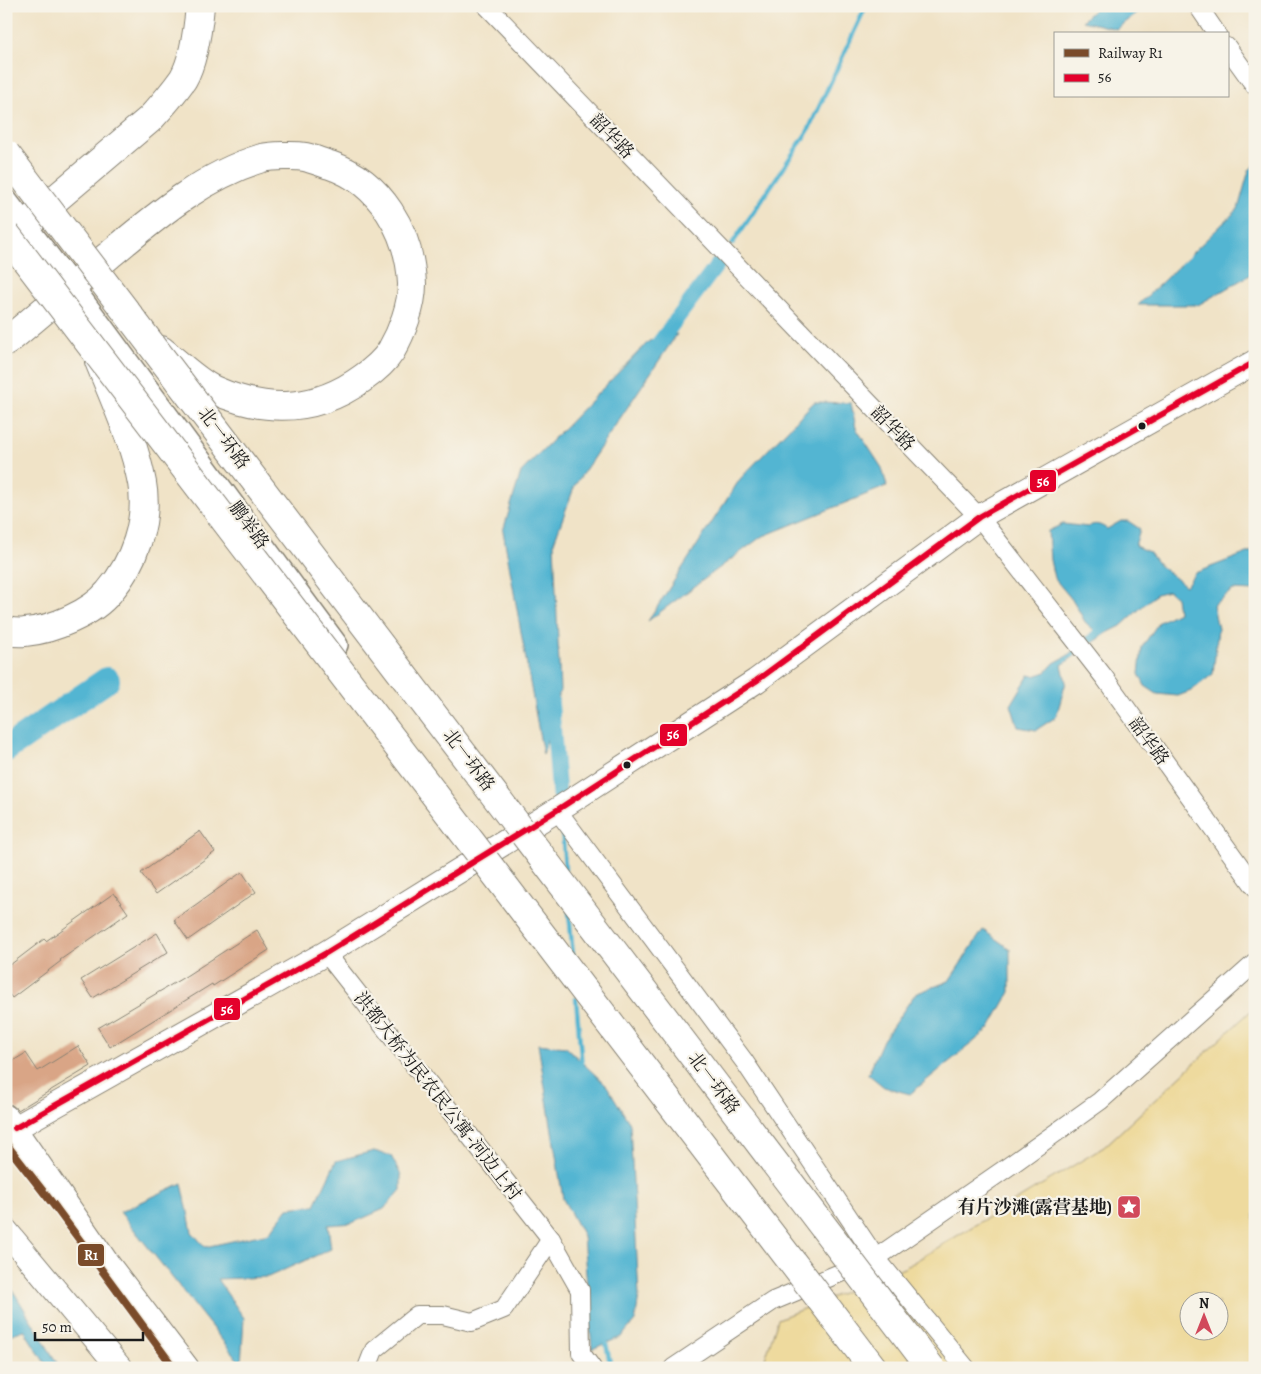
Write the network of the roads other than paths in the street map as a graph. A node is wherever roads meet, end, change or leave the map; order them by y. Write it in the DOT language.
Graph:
graph roads {
  1 [pos="200,6"];
  2 [pos="487,6"];
  3 [pos="1198,6"];
  4 [pos="1217,32"];
  5 [pos="1228,48"];
  6 [pos="1255,86"];
  7 [pos="6,154"];
  8 [pos="6,200"];
  9 [pos="12,233"];
  10 [pos="72,286"];
  11 [pos="6,342"];
  12 [pos="150,342"];
  13 [pos="95,351"];
  14 [pos="1255,362"];
  15 [pos="979,517"];
  16 [pos="16,632"];
  17 [pos="557,810"];
  18 [pos="489,852"];
  19 [pos="1255,887"];
  20 [pos="326,953"];
  21 [pos="1255,963"];
  22 [pos="10,1123"];
  23 [pos="6,1231"];
  24 [pos="551,1239"];
  25 [pos="876,1258"];
  26 [pos="120,1368"];
  27 [pos="187,1368"];
  28 [pos="367,1368"];
  29 [pos="592,1368"];
  30 [pos="673,1368"];
  31 [pos="873,1368"];
  32 [pos="931,1368"];
  33 [pos="966,1368"];
  1 -- 9 [label="highway"];
  2 -- 15 [label="street, 韶华路"];
  3 -- 4 [label="street"];
  5 -- 6 [label="street"];
  7 -- 12 [label="highway, 北一环路, bridge"];
  8 -- 9 [label="street, 鹏举路"];
  9 -- 10 [label="street, 鹏举路"];
  9 -- 13 [label="highway, bridge"];
  10 -- 11 [label="highway"];
  10 -- 12 [label="highway"];
  10 -- 18 [label="street, 鹏举路"];
  12 -- 32 [label="highway, 北一环路, bridge"];
  13 -- 16 [label="highway"];
  13 -- 31 [label="highway, bridge"];
  14 -- 15 [label="main road"];
  15 -- 17 [label="main road"];
  15 -- 19 [label="street, 韶华路"];
  17 -- 18 [label="main road"];
  17 -- 25 [label="street"];
  18 -- 20 [label="main road"];
  20 -- 22 [label="main road"];
  20 -- 24 [label="street, 洪都大桥为民农民公寓-河边上村"];
  21 -- 25 [label="street"];
  22 -- 27 [label="main road"];
  23 -- 26 [label="main road"];
  24 -- 28 [label="street"];
  24 -- 29 [label="street, 洪都大桥为民农民公寓-河边上村"];
  25 -- 30 [label="street"];
  25 -- 33 [label="street"];
}
